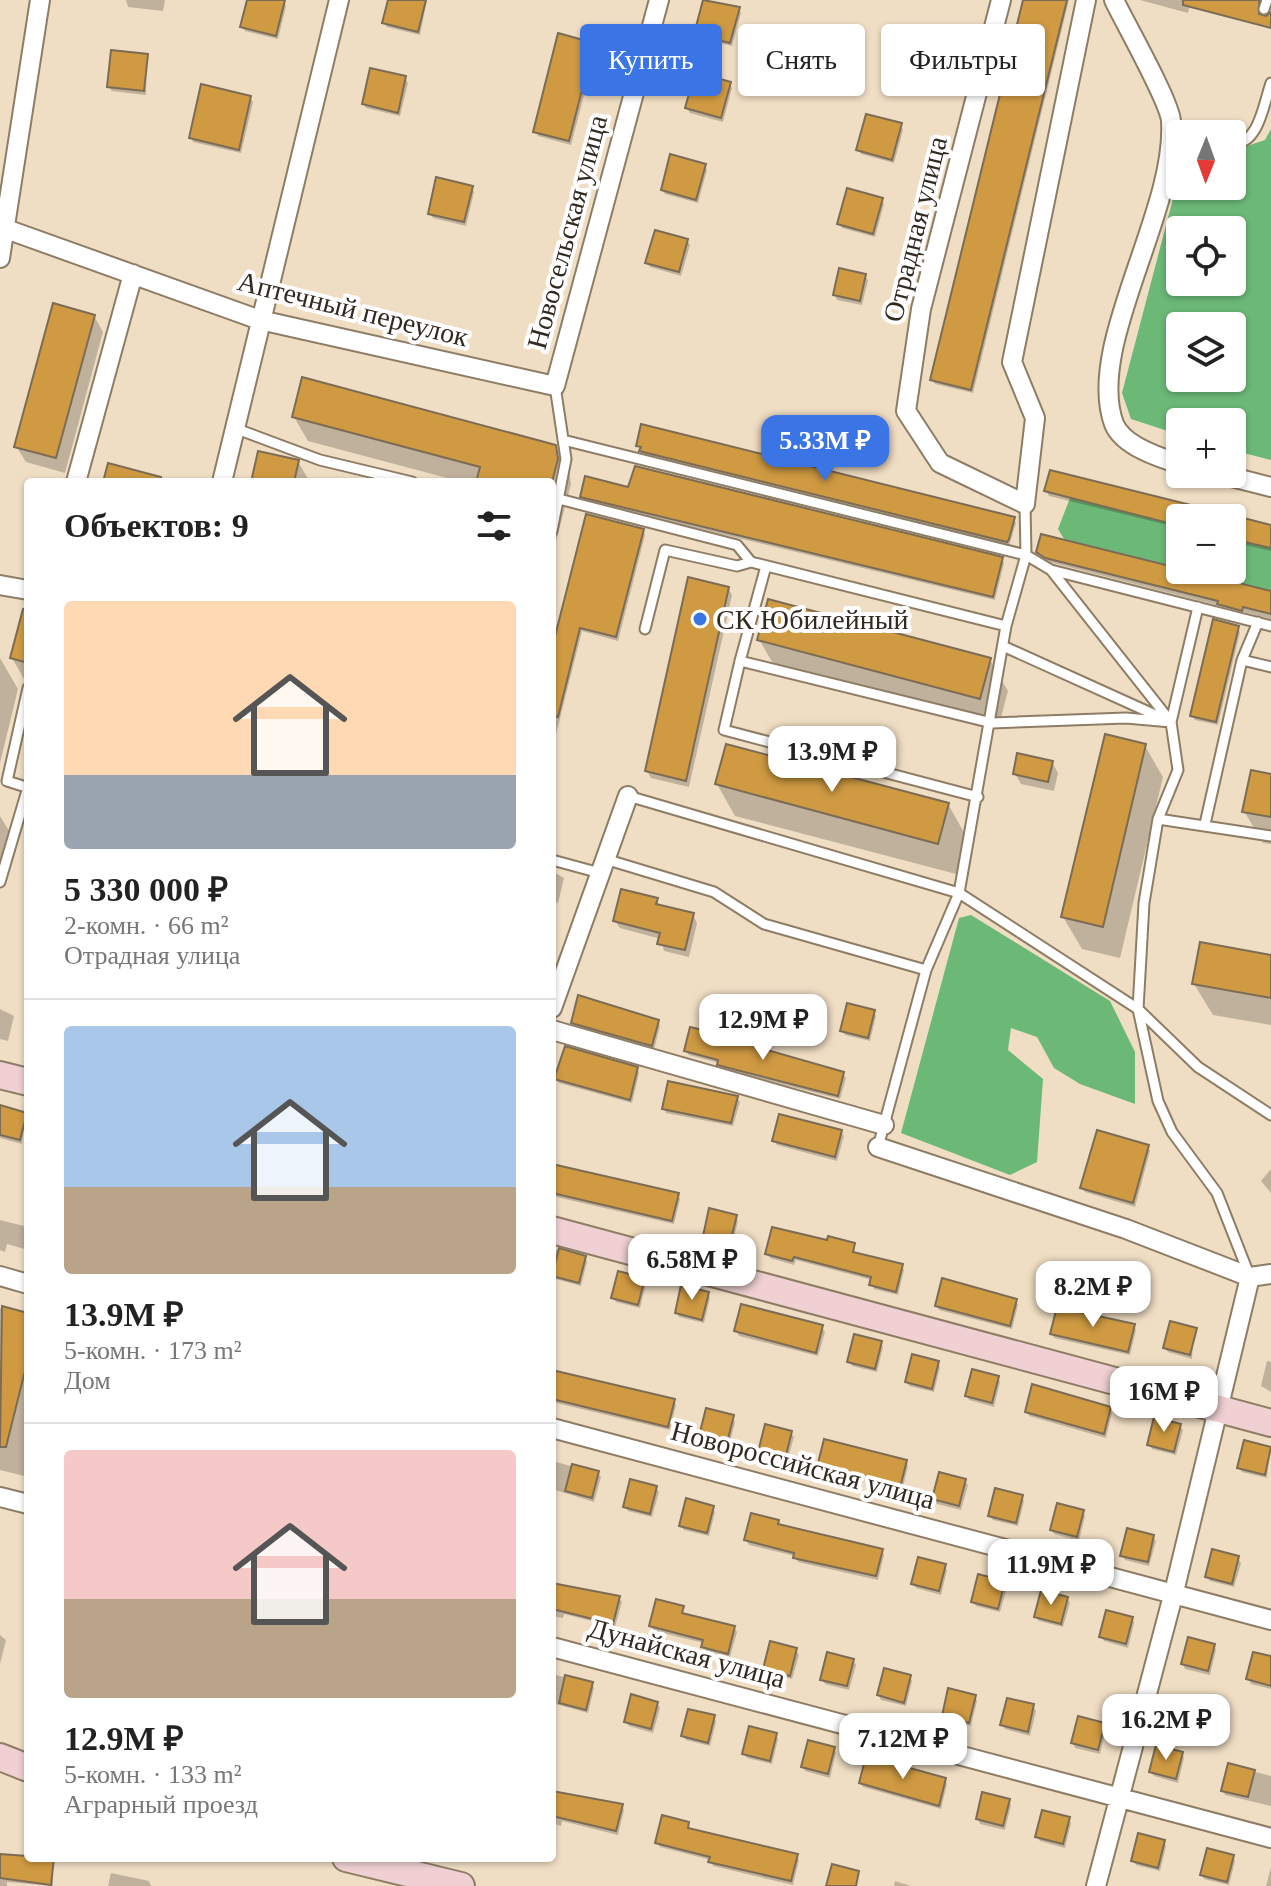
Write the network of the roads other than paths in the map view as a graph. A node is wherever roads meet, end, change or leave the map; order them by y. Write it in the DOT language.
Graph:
graph roads {
  1 [pos="40,0"];
  2 [pos="339,0"];
  3 [pos="659,0"];
  4 [pos="1001,0"];
  5 [pos="1086,0"];
  6 [pos="1114,0"];
  7 [pos="1271,83"];
  8 [pos="1171,120"];
  9 [pos="1246,139"];
  10 [pos="1166,179"];
  11 [pos="6,229"];
  12 [pos="0,258"];
  13 [pos="133,274"];
  14 [pos="260,320"];
  15 [pos="555,386"];
  16 [pos="237,429"];
  17 [pos="563,440"];
  18 [pos="1166,460"];
  19 [pos="77,478"];
  20 [pos="223,478"];
  21 [pos="395,478"];
  22 [pos="1246,481"];
  23 [pos="1271,487"];
  24 [pos="559,499"];
  25 [pos="1025,504"];
  26 [pos="556,513"];
  27 [pos="1026,555"];
  28 [pos="751,562"];
  29 [pos="766,566"];
  30 [pos="1051,570"];
  31 [pos="0,585"];
  32 [pos="24,589"];
  33 [pos="1198,607"];
  34 [pos="1258,622"];
  35 [pos="1006,626"];
  36 [pos="1271,626"];
  37 [pos="645,629"];
  38 [pos="1005,647"];
  39 [pos="1242,660"];
  40 [pos="740,661"];
  41 [pos="1271,667"];
  42 [pos="24,706"];
  43 [pos="1171,722"];
  44 [pos="992,723"];
  45 [pos="24,786"];
  46 [pos="628,796"];
  47 [pos="978,797"];
  48 [pos="24,798"];
  49 [pos="1158,819"];
  50 [pos="1205,824"];
  51 [pos="1271,836"];
  52 [pos="556,860"];
  53 [pos="603,866"];
  54 [pos="0,882"];
  55 [pos="959,893"];
  56 [pos="926,970"];
  57 [pos="556,997"];
  58 [pos="1138,1009"];
  59 [pos="556,1031"];
  60 [pos="0,1075"];
  61 [pos="24,1081"];
  62 [pos="1271,1115"];
  63 [pos="884,1125"];
  64 [pos="878,1147"];
  65 [pos="556,1231"];
  66 [pos="1271,1274"];
  67 [pos="0,1276"];
  68 [pos="1250,1277"];
  69 [pos="24,1283"];
  70 [pos="1217,1409"];
  71 [pos="1271,1423"];
  72 [pos="556,1429"];
  73 [pos="0,1497"];
  74 [pos="24,1503"];
  75 [pos="1174,1592"];
  76 [pos="1271,1620"];
  77 [pos="556,1648"];
  78 [pos="0,1757"];
  79 [pos="24,1766"];
  80 [pos="1118,1795"];
  81 [pos="1271,1838"];
  82 [pos="362,1862"];
  83 [pos="461,1886"];
  84 [pos="1096,1886"];
  1 -- 11 [label="street"];
  2 -- 14 [label="street"];
  3 -- 15 [label="street, Новосельская улица"];
  4 -- 25 [label="street, Отрадная улица"];
  5 -- 25 [label="street"];
  6 -- 8 [label="street"];
  7 -- 9 [label="lane"];
  10 -- 18 [label="street"];
  11 -- 12 [label="street"];
  11 -- 13 [label="street, Аптечный переулок"];
  13 -- 14 [label="street, Аптечный переулок"];
  13 -- 19 [label="street"];
  14 -- 15 [label="street, Аптечный переулок"];
  14 -- 16 [label="street"];
  15 -- 17 [label="lane"];
  16 -- 20 [label="street"];
  16 -- 21 [label="lane"];
  17 -- 24 [label="lane"];
  17 -- 27 [label="lane"];
  22 -- 23 [label="street"];
  24 -- 26 [label="lane"];
  24 -- 28 [label="lane"];
  25 -- 27 [label="lane"];
  27 -- 30 [label="lane"];
  27 -- 35 [label="lane"];
  28 -- 29 [label="lane"];
  28 -- 37 [label="lane"];
  29 -- 35 [label="lane"];
  29 -- 40 [label="lane"];
  30 -- 33 [label="lane"];
  30 -- 43 [label="lane"];
  31 -- 32 [label="street"];
  33 -- 34 [label="lane"];
  33 -- 43 [label="lane"];
  34 -- 36 [label="lane"];
  34 -- 39 [label="lane"];
  35 -- 38 [label="lane"];
  38 -- 43 [label="lane"];
  38 -- 44 [label="lane"];
  39 -- 41 [label="lane"];
  39 -- 50 [label="lane"];
  40 -- 44 [label="lane"];
  40 -- 47 [label="lane"];
  42 -- 45 [label="lane"];
  43 -- 44 [label="lane"];
  43 -- 49 [label="lane"];
  44 -- 47 [label="lane"];
  46 -- 53 [label="street"];
  46 -- 55 [label="lane"];
  47 -- 55 [label="lane"];
  48 -- 54 [label="lane"];
  49 -- 50 [label="lane"];
  49 -- 58 [label="lane"];
  50 -- 51 [label="lane"];
  52 -- 53 [label="lane"];
  53 -- 56 [label="lane"];
  53 -- 57 [label="street"];
  55 -- 56 [label="lane"];
  55 -- 58 [label="lane"];
  56 -- 63 [label="lane"];
  58 -- 62 [label="lane"];
  58 -- 68 [label="lane"];
  59 -- 63 [label="street"];
  60 -- 61 [label="street"];
  63 -- 64 [label="lane"];
  64 -- 68 [label="street"];
  65 -- 70 [label="street"];
  66 -- 68 [label="street"];
  67 -- 69 [label="street"];
  68 -- 70 [label="street"];
  70 -- 71 [label="street"];
  70 -- 75 [label="street"];
  72 -- 75 [label="street, Новороссийская улица"];
  73 -- 74 [label="street"];
  75 -- 76 [label="street, Новороссийская улица"];
  75 -- 80 [label="street"];
  77 -- 80 [label="street, Дунайская улица"];
  78 -- 79 [label="street"];
  80 -- 81 [label="street, Дунайская улица"];
  80 -- 84 [label="street"];
  82 -- 83 [label="street"];
}
